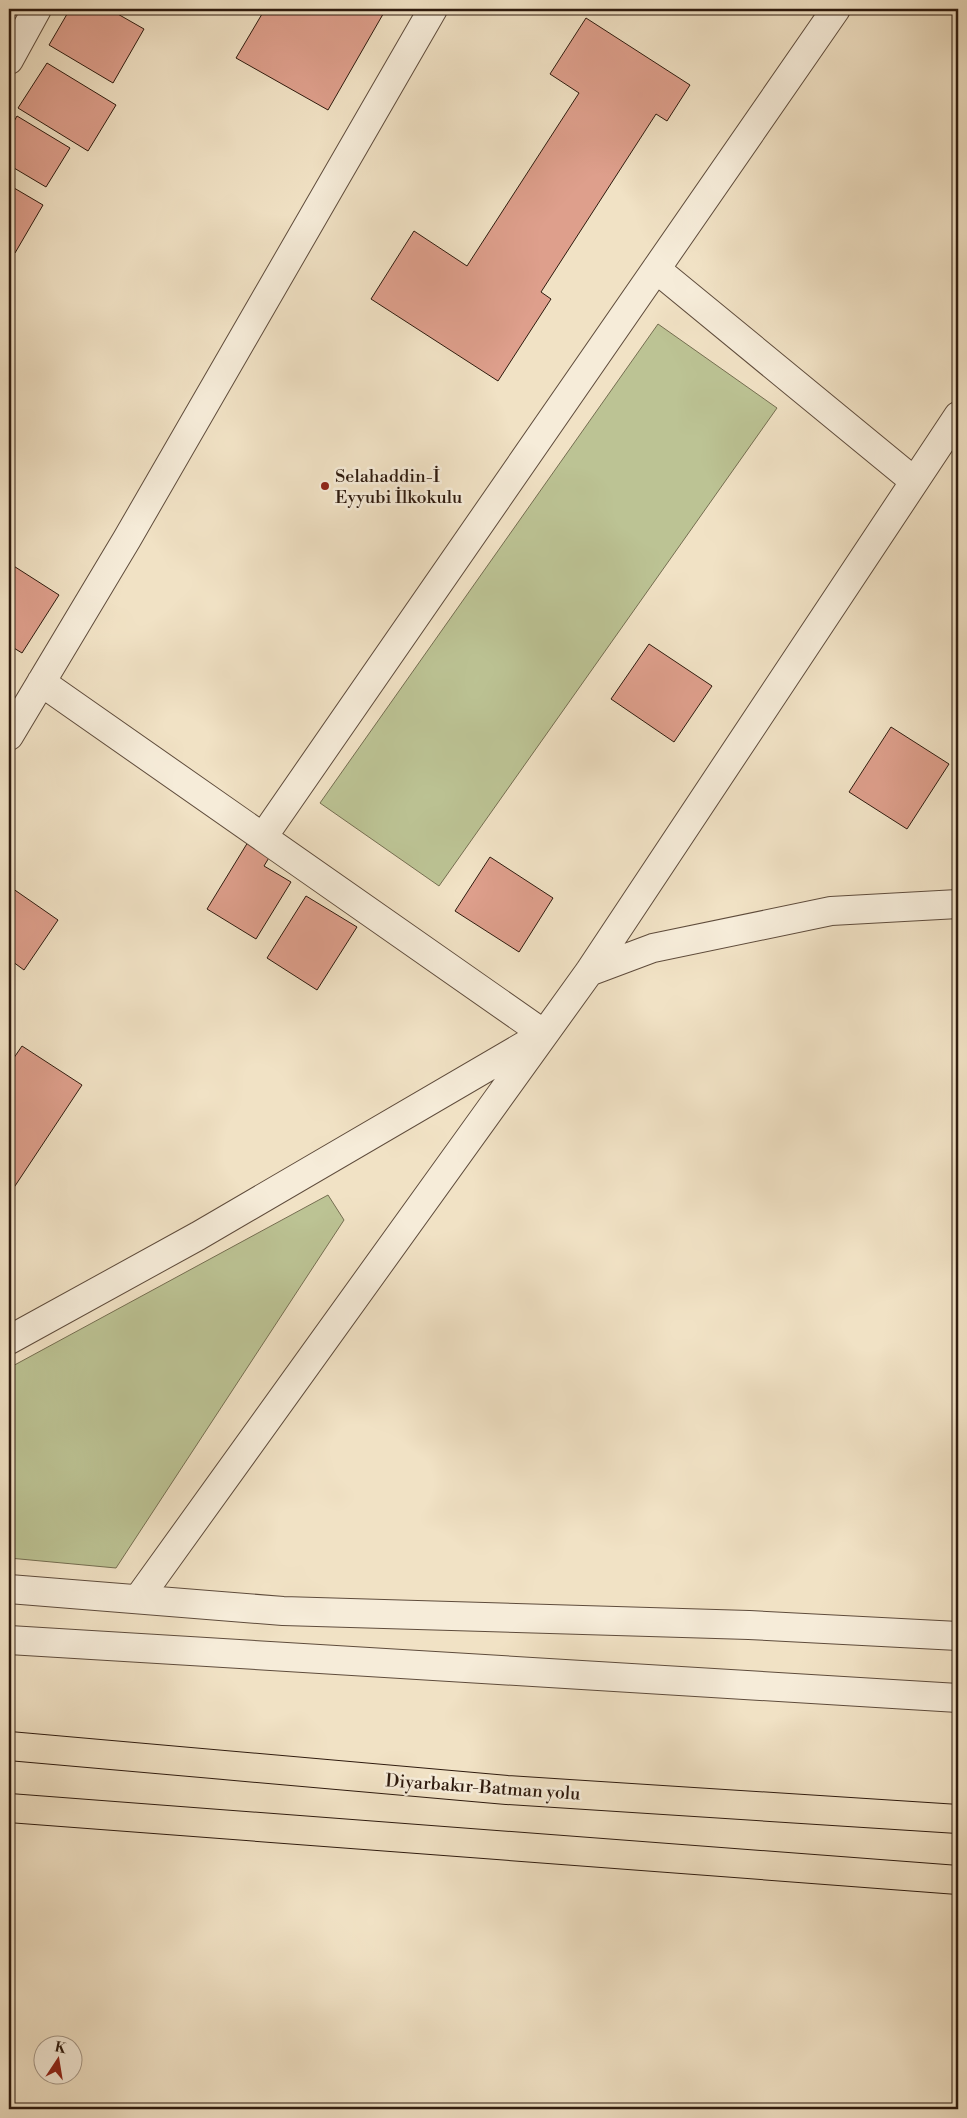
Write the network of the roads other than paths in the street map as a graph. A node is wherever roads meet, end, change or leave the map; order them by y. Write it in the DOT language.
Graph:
graph roads {
  1 [pos="37,9"];
  2 [pos="433,9"];
  3 [pos="836,9"];
  4 [pos="9,60"];
  5 [pos="656,269"];
  6 [pos="956,424"];
  7 [pos="914,481"];
  8 [pos="41,682"];
  9 [pos="9,736"];
  10 [pos="263,837"];
  11 [pos="958,904"];
  12 [pos="589,972"];
  13 [pos="544,1034"];
  14 [pos="9,1340"];
  15 [pos="9,1589"];
  16 [pos="138,1599"];
  17 [pos="958,1636"];
  18 [pos="9,1640"];
  19 [pos="958,1698"];
  20 [pos="9,1746"];
  21 [pos="9,1808"];
  22 [pos="958,1818"];
  23 [pos="958,1880"];
  1 -- 4 [label="street"];
  2 -- 8 [label="street"];
  3 -- 5 [label="street"];
  5 -- 7 [label="street"];
  5 -- 10 [label="street"];
  6 -- 7 [label="street"];
  7 -- 12 [label="street"];
  8 -- 9 [label="street"];
  8 -- 10 [label="street"];
  10 -- 13 [label="street"];
  11 -- 12 [label="street"];
  12 -- 13 [label="street"];
  13 -- 14 [label="street"];
  13 -- 16 [label="street"];
  15 -- 16 [label="street"];
  16 -- 17 [label="street"];
  18 -- 19 [label="street"];
  20 -- 22 [label="highway, Diyarbakır-Batman yolu"];
  21 -- 23 [label="highway"];
}
